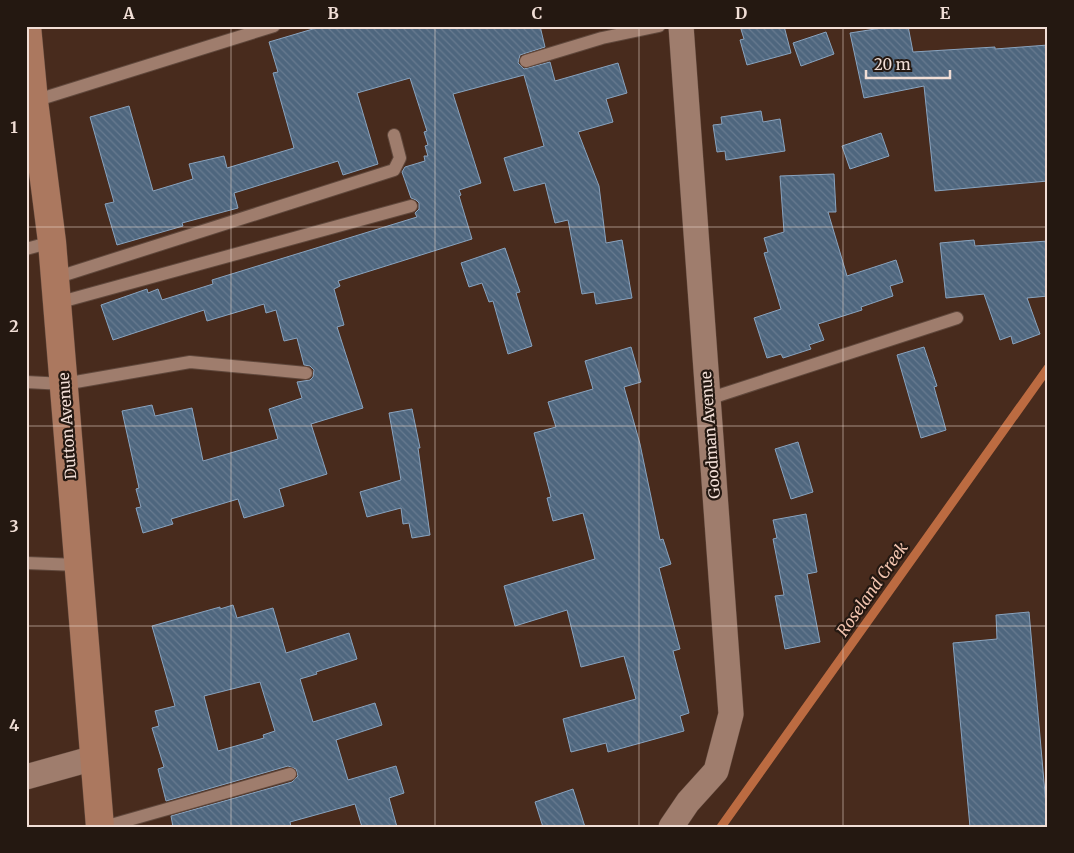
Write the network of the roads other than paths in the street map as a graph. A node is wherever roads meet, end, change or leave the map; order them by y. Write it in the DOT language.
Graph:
graph roads {
  1 [pos="27,26"];
  2 [pos="274,26"];
  3 [pos="659,26"];
  4 [pos="681,26"];
  5 [pos="526,61"];
  6 [pos="34,101"];
  7 [pos="394,135"];
  8 [pos="411,206"];
  9 [pos="52,242"];
  10 [pos="26,249"];
  11 [pos="56,290"];
  12 [pos="957,318"];
  13 [pos="306,373"];
  14 [pos="26,382"];
  15 [pos="64,384"];
  16 [pos="708,399"];
  17 [pos="26,563"];
  18 [pos="78,565"];
  19 [pos="94,758"];
  20 [pos="290,774"];
  21 [pos="26,777"];
  22 [pos="100,827"];
  23 [pos="104,827"];
  24 [pos="670,827"];
  1 -- 6 [label="main road, Dutton Avenue"];
  2 -- 6 [label="lane"];
  3 -- 5 [label="lane"];
  4 -- 16 [label="street, Goodman Avenue"];
  6 -- 9 [label="main road, Dutton Avenue"];
  7 -- 11 [label="lane"];
  8 -- 11 [label="lane"];
  9 -- 10 [label="lane"];
  9 -- 11 [label="main road, Dutton Avenue"];
  11 -- 15 [label="main road, Dutton Avenue"];
  12 -- 16 [label="lane"];
  13 -- 15 [label="lane"];
  14 -- 15 [label="lane"];
  15 -- 18 [label="main road, Dutton Avenue"];
  16 -- 24 [label="street, Goodman Avenue"];
  17 -- 18 [label="lane"];
  18 -- 19 [label="main road, Dutton Avenue"];
  19 -- 21 [label="street"];
  19 -- 22 [label="main road, Dutton Avenue"];
  20 -- 23 [label="lane"];
}
